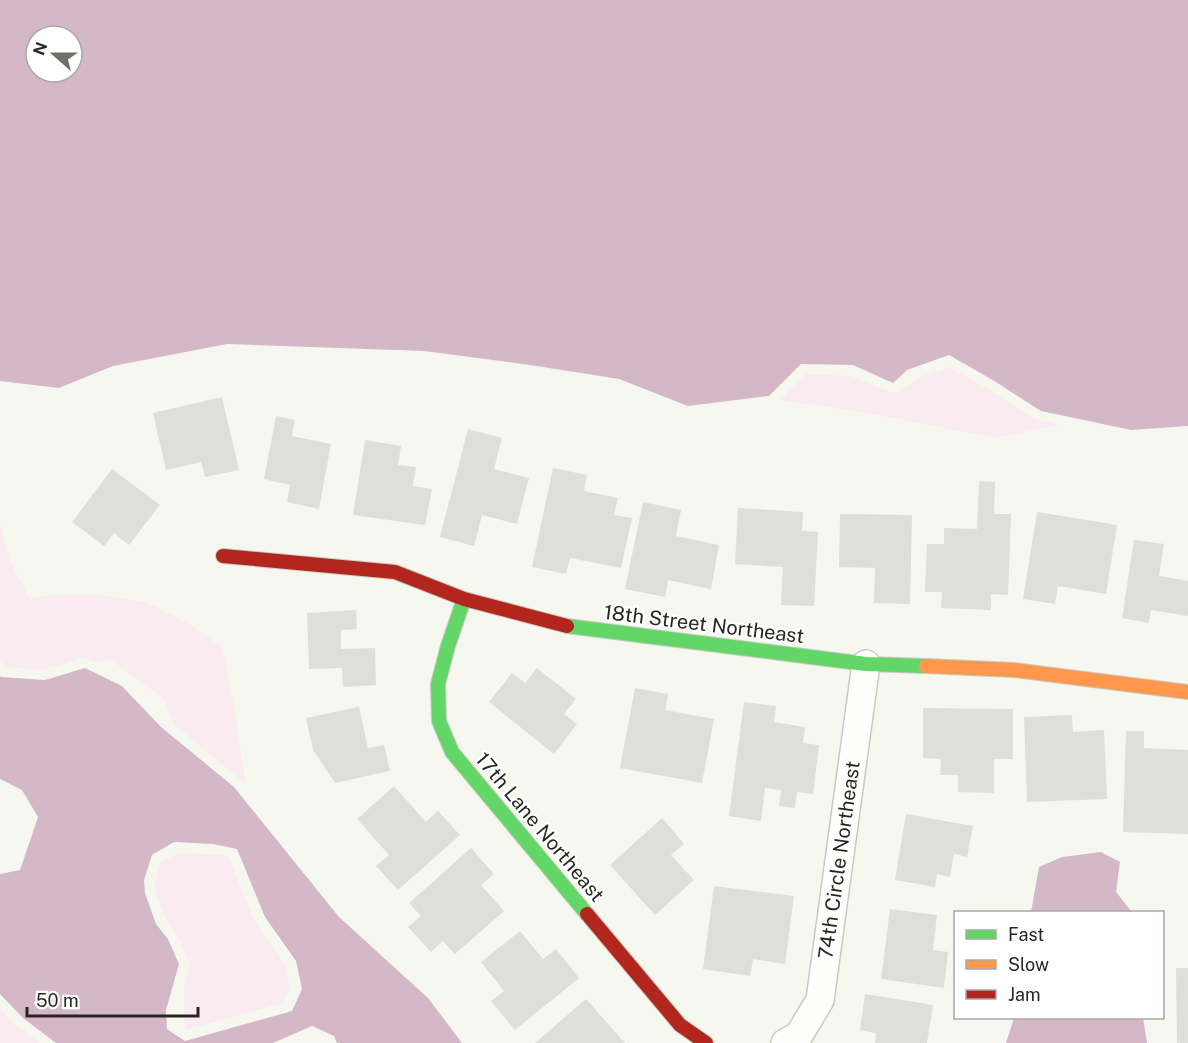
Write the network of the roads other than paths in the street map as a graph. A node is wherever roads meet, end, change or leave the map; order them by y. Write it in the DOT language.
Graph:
graph roads {
  1 [pos="223,556"];
  2 [pos="464,599"];
  3 [pos="866,664"];
  4 [pos="1188,692"];
  5 [pos="706,1043"];
  6 [pos="785,1043"];
  1 -- 2 [label="street, 18th Street Northeast"];
  2 -- 3 [label="street, 18th Street Northeast"];
  2 -- 5 [label="street, 17th Lane Northeast"];
  3 -- 4 [label="street, 18th Street Northeast"];
  3 -- 6 [label="street, 74th Circle Northeast"];
}
